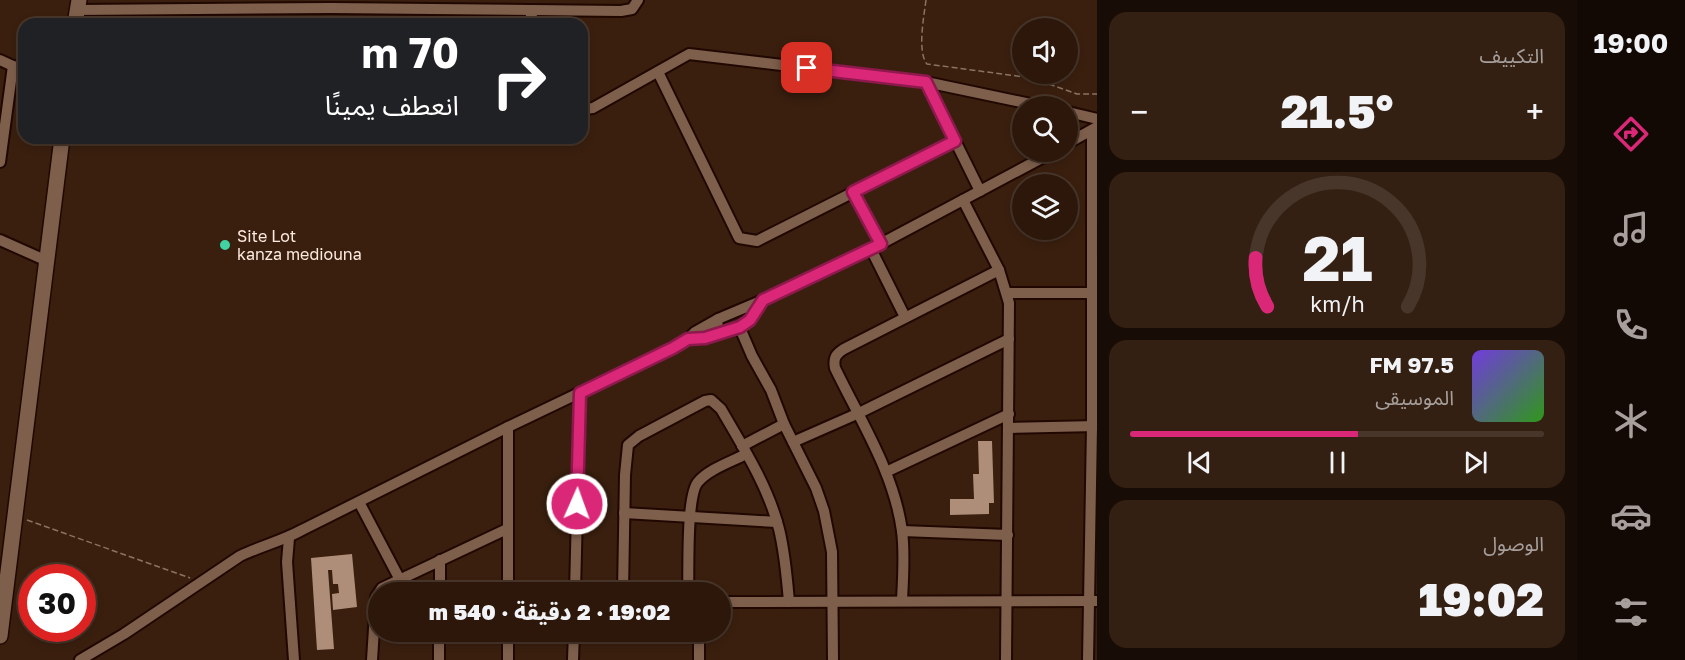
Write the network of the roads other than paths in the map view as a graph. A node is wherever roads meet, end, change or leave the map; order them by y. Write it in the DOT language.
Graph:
graph roads {
  1 [pos="638,0"];
  2 [pos="205,4"];
  3 [pos="268,4"];
  4 [pos="144,5"];
  5 [pos="511,5"];
  6 [pos="573,5"];
  7 [pos="529,10"];
  8 [pos="77,11"];
  9 [pos="532,18"];
  10 [pos="0,60"];
  11 [pos="13,66"];
  12 [pos="18,68"];
  13 [pos="658,72"];
  14 [pos="926,82"];
  15 [pos="1012,100"];
  16 [pos="588,109"];
  17 [pos="1078,114"];
  18 [pos="1097,119"];
  19 [pos="3,125"];
  20 [pos="1095,128"];
  21 [pos="1078,137"];
  22 [pos="955,141"];
  23 [pos="61,144"];
  24 [pos="0,162"];
  25 [pos="1034,162"];
  26 [pos="980,191"];
  27 [pos="853,192"];
  28 [pos="963,200"];
  29 [pos="0,240"];
  30 [pos="876,246"];
  31 [pos="47,261"];
  32 [pos="999,270"];
  33 [pos="1008,293"];
  34 [pos="1092,293"];
  35 [pos="763,300"];
  36 [pos="743,307"];
  37 [pos="905,317"];
  38 [pos="718,319"];
  39 [pos="750,320"];
  40 [pos="740,327"];
  41 [pos="725,332"];
  42 [pos="688,339"];
  43 [pos="1009,339"];
  44 [pos="580,393"];
  45 [pos="859,414"];
  46 [pos="1009,414"];
  47 [pos="783,424"];
  48 [pos="1094,426"];
  49 [pos="508,427"];
  50 [pos="1009,428"];
  51 [pos="793,442"];
  52 [pos="744,450"];
  53 [pos="886,472"];
  54 [pos="359,502"];
  55 [pos="624,513"];
  56 [pos="691,515"];
  57 [pos="777,522"];
  58 [pos="507,529"];
  59 [pos="902,531"];
  60 [pos="1008,535"];
  61 [pos="289,538"];
  62 [pos="440,560"];
  63 [pos="399,578"];
  64 [pos="440,582"];
  65 [pos="508,582"];
  66 [pos="575,582"];
  67 [pos="623,582"];
  68 [pos="688,582"];
  69 [pos="833,601"];
  70 [pos="902,601"];
  71 [pos="731,602"];
  72 [pos="789,602"];
  73 [pos="1007,602"];
  74 [pos="1093,602"];
  75 [pos="0,636"];
  76 [pos="440,642"];
  77 [pos="508,642"];
  78 [pos="574,642"];
  79 [pos="699,642"];
  80 [pos="80,660"];
  81 [pos="294,660"];
  82 [pos="372,660"];
  83 [pos="439,660"];
  84 [pos="508,660"];
  85 [pos="573,660"];
  86 [pos="699,660"];
  87 [pos="833,660"];
  88 [pos="1006,660"];
  89 [pos="1088,660"];
  1 -- 6 [label="street"];
  2 -- 3 [label="street"];
  2 -- 4 [label="street"];
  3 -- 5 [label="street"];
  4 -- 8 [label="street"];
  5 -- 7 [label="street"];
  6 -- 7 [label="street"];
  7 -- 9 [label="street"];
  10 -- 11 [label="street"];
  11 -- 12 [label="street"];
  11 -- 19 [label="street"];
  13 -- 14 [label="street"];
  13 -- 16 [label="street"];
  13 -- 27 [label="street"];
  14 -- 15 [label="street"];
  14 -- 22 [label="street"];
  17 -- 18 [label="street"];
  19 -- 24 [label="street"];
  20 -- 21 [label="street"];
  20 -- 34 [label="street"];
  22 -- 26 [label="street"];
  22 -- 27 [label="street"];
  23 -- 31 [label="street"];
  25 -- 26 [label="street"];
  26 -- 28 [label="street"];
  27 -- 30 [label="street"];
  28 -- 30 [label="street"];
  28 -- 32 [label="street"];
  29 -- 31 [label="street"];
  30 -- 35 [label="street"];
  30 -- 37 [label="street"];
  31 -- 75 [label="street"];
  32 -- 33 [label="street"];
  32 -- 37 [label="street"];
  33 -- 34 [label="street"];
  33 -- 43 [label="street"];
  34 -- 48 [label="street"];
  35 -- 36 [label="street"];
  35 -- 39 [label="street"];
  36 -- 38 [label="street"];
  36 -- 39 [label="street"];
  37 -- 45 [label="street"];
  38 -- 41 [label="street"];
  38 -- 42 [label="street"];
  39 -- 40 [label="street"];
  40 -- 41 [label="street"];
  40 -- 47 [label="street"];
  41 -- 42 [label="street"];
  42 -- 44 [label="street"];
  43 -- 45 [label="street"];
  43 -- 46 [label="street"];
  44 -- 49 [label="street"];
  44 -- 66 [label="street"];
  45 -- 51 [label="street"];
  45 -- 53 [label="street"];
  46 -- 50 [label="street"];
  46 -- 53 [label="street"];
  47 -- 51 [label="street"];
  47 -- 52 [label="street"];
  48 -- 50 [label="street"];
  48 -- 74 [label="street"];
  49 -- 54 [label="street"];
  49 -- 58 [label="street"];
  50 -- 60 [label="street"];
  51 -- 69 [label="street"];
  52 -- 55 [label="street"];
  52 -- 56 [label="street"];
  52 -- 57 [label="street"];
  53 -- 59 [label="street"];
  54 -- 61 [label="street"];
  54 -- 63 [label="street"];
  55 -- 56 [label="street"];
  55 -- 67 [label="street"];
  56 -- 57 [label="street"];
  56 -- 68 [label="street"];
  57 -- 72 [label="street"];
  58 -- 62 [label="street"];
  58 -- 65 [label="street"];
  59 -- 60 [label="street"];
  59 -- 70 [label="street"];
  60 -- 73 [label="street"];
  61 -- 80 [label="street"];
  61 -- 81 [label="street"];
  62 -- 63 [label="street"];
  62 -- 64 [label="street"];
  63 -- 82 [label="street"];
  69 -- 70 [label="street"];
  69 -- 72 [label="street"];
  69 -- 87 [label="street"];
  70 -- 73 [label="street"];
  71 -- 72 [label="street"];
  73 -- 74 [label="street"];
  73 -- 88 [label="street"];
  74 -- 89 [label="street"];
  76 -- 83 [label="street"];
  77 -- 84 [label="street"];
  78 -- 85 [label="street"];
  79 -- 86 [label="street"];
}
